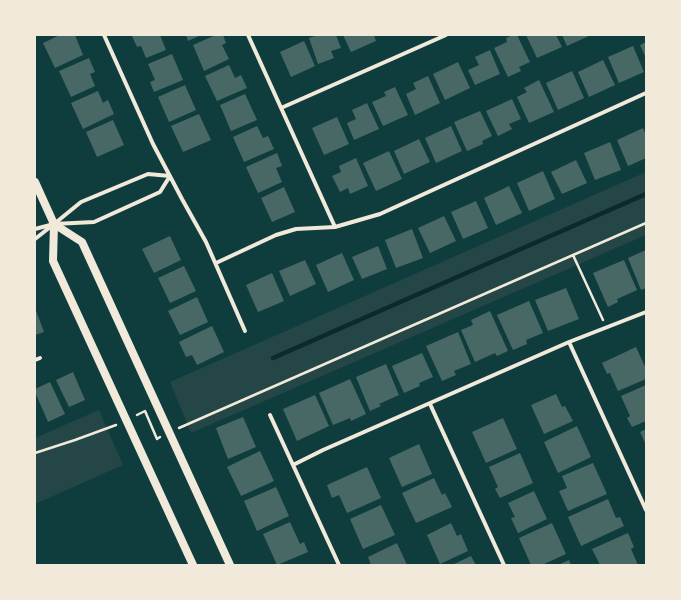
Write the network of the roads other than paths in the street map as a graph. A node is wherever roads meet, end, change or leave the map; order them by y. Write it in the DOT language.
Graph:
graph roads {
  1 [pos="104,35"];
  2 [pos="248,35"];
  3 [pos="446,35"];
  4 [pos="646,93"];
  5 [pos="281,108"];
  6 [pos="170,176"];
  7 [pos="35,182"];
  8 [pos="54,224"];
  9 [pos="335,227"];
  10 [pos="35,229"];
  11 [pos="35,239"];
  12 [pos="216,263"];
  13 [pos="646,312"];
  14 [pos="245,332"];
  15 [pos="569,342"];
  16 [pos="430,404"];
  17 [pos="270,415"];
  18 [pos="293,465"];
  19 [pos="646,510"];
  20 [pos="193,565"];
  21 [pos="230,565"];
  22 [pos="339,565"];
  23 [pos="504,565"];
  1 -- 6 [label="street"];
  2 -- 5 [label="street"];
  3 -- 5 [label="street"];
  4 -- 9 [label="street"];
  5 -- 9 [label="street"];
  6 -- 8 [label="street"];
  6 -- 8 [label="street"];
  6 -- 12 [label="street"];
  7 -- 8 [label="main road"];
  8 -- 10 [label="street"];
  8 -- 11 [label="street"];
  8 -- 20 [label="main road"];
  8 -- 21 [label="main road"];
  9 -- 12 [label="street"];
  12 -- 14 [label="street"];
  13 -- 15 [label="street"];
  15 -- 16 [label="street"];
  15 -- 19 [label="street"];
  16 -- 18 [label="street"];
  16 -- 23 [label="street"];
  17 -- 18 [label="street"];
  18 -- 22 [label="street"];
}
